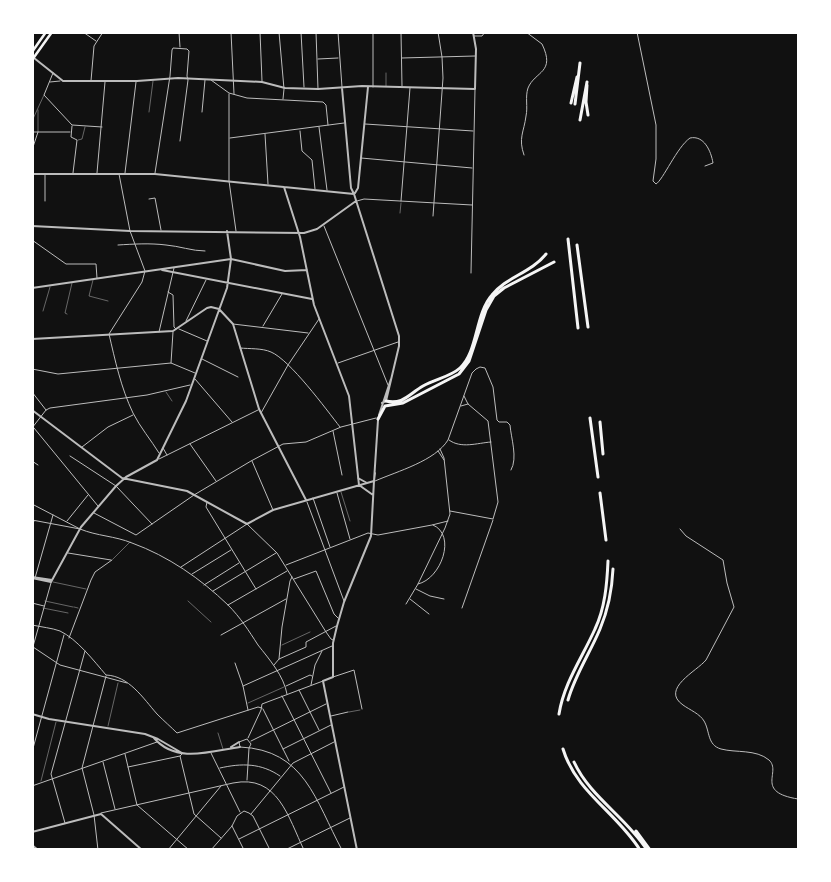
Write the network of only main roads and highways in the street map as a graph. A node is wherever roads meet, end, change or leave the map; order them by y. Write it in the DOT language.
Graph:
graph roads {
  1 [pos="46,32"];
  2 [pos="52,32"];
  3 [pos="32,52"];
  4 [pos="33,59"];
  5 [pos="580,63"];
  6 [pos="573,104"];
  7 [pos="588,115"];
  8 [pos="580,120"];
  9 [pos="568,239"];
  10 [pos="577,245"];
  11 [pos="546,254"];
  12 [pos="554,262"];
  13 [pos="588,327"];
  14 [pos="578,328"];
  15 [pos="389,404"];
  16 [pos="378,418"];
  17 [pos="590,418"];
  18 [pos="600,422"];
  19 [pos="603,454"];
  20 [pos="598,477"];
  21 [pos="600,493"];
  22 [pos="606,540"];
  23 [pos="608,561"];
  24 [pos="613,569"];
  25 [pos="568,700"];
  26 [pos="559,714"];
  27 [pos="563,749"];
  28 [pos="574,762"];
  29 [pos="628,824"];
  30 [pos="639,850"];
  31 [pos="647,850"];
  32 [pos="650,850"];
  1 -- 3 [label="main road"];
  2 -- 4 [label="main road"];
  5 -- 6 [label="highway"];
  7 -- 8 [label="highway"];
  9 -- 14 [label="highway"];
  10 -- 13 [label="highway"];
  11 -- 15 [label="highway"];
  12 -- 15 [label="highway"];
  15 -- 16 [label="highway"];
  17 -- 20 [label="highway"];
  18 -- 19 [label="highway"];
  21 -- 22 [label="highway"];
  23 -- 26 [label="highway"];
  24 -- 25 [label="highway"];
  27 -- 30 [label="highway"];
  28 -- 29 [label="highway"];
  29 -- 31 [label="highway"];
  29 -- 32 [label="highway"];
}
